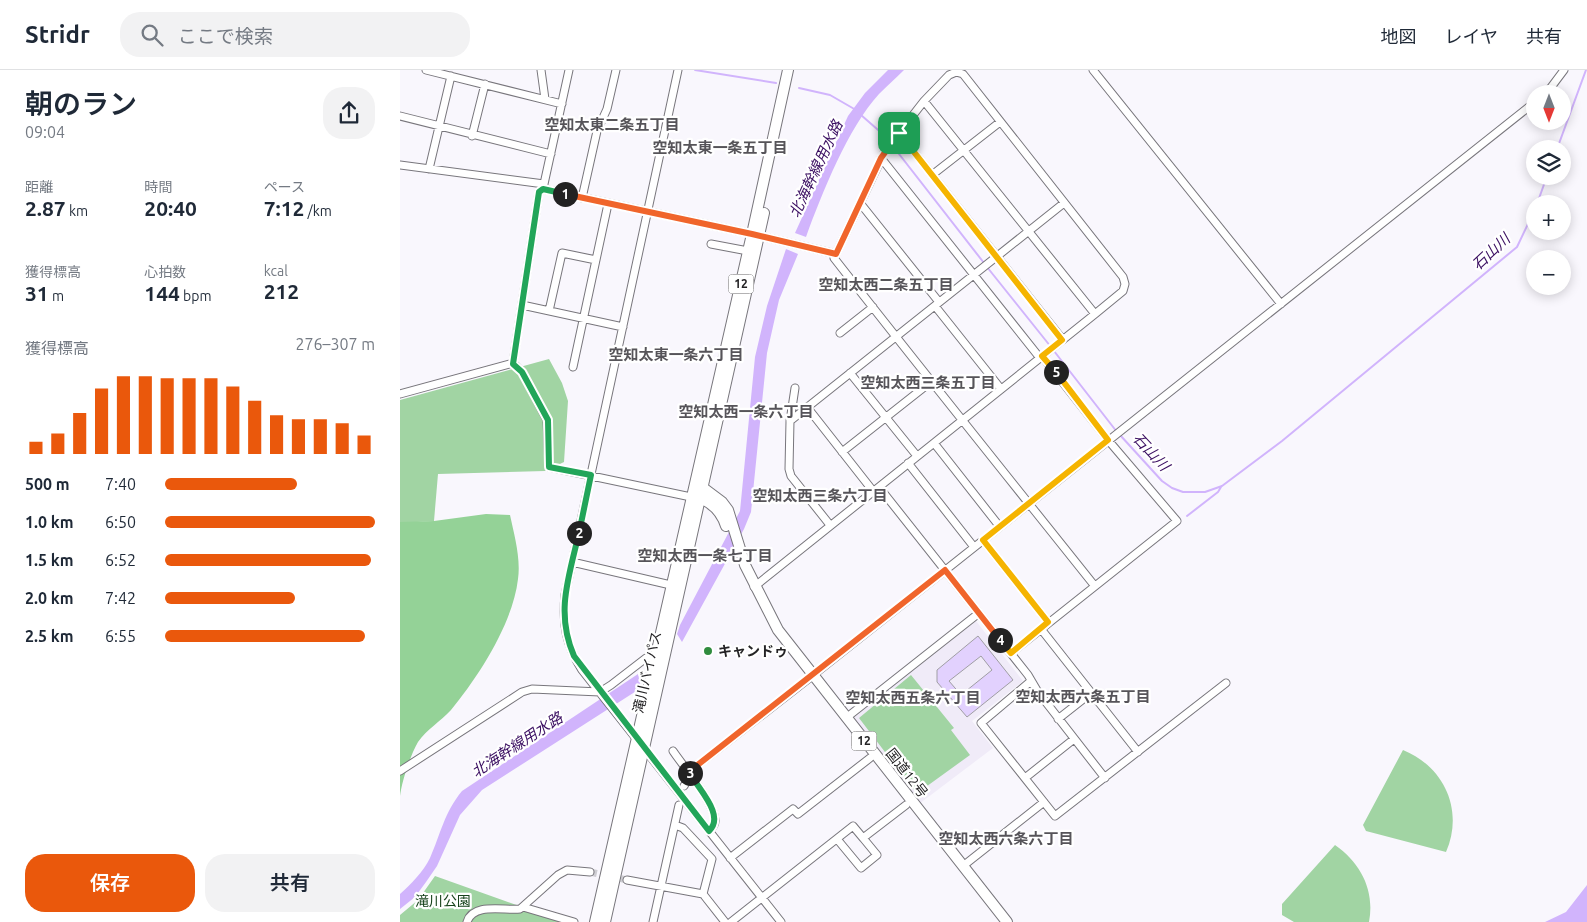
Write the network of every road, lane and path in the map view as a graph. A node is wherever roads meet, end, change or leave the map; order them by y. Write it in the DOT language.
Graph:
graph roads {
  1 [pos="426,70"];
  2 [pos="541,70"];
  3 [pos="569,70"];
  4 [pos="616,70"];
  5 [pos="788,70"];
  6 [pos="795,70"];
  7 [pos="1093,70"];
  8 [pos="1564,70"];
  9 [pos="678,71"];
  10 [pos="451,76"];
  11 [pos="484,84"];
  12 [pos="1553,85"];
  13 [pos="545,100"];
  14 [pos="924,100"];
  15 [pos="562,104"];
  16 [pos="1526,109"];
  17 [pos="400,116"];
  18 [pos="1000,122"];
  19 [pos="438,127"];
  20 [pos="472,136"];
  21 [pos="896,136"];
  22 [pos="964,149"];
  23 [pos="551,154"];
  24 [pos="883,154"];
  25 [pos="400,164"];
  26 [pos="428,169"];
  27 [pos="932,175"];
  28 [pos="544,187"];
  29 [pos="582,198"];
  30 [pos="860,203"];
  31 [pos="1064,203"];
  32 [pos="608,204"];
  33 [pos="647,212"];
  34 [pos="1029,231"];
  35 [pos="756,234"];
  36 [pos="711,244"];
  37 [pos="748,251"];
  38 [pos="836,254"];
  39 [pos="996,256"];
  40 [pos="596,260"];
  41 [pos="974,274"];
  42 [pos="937,304"];
  43 [pos="1281,304"];
  44 [pos="522,305"];
  45 [pos="873,307"];
  46 [pos="549,311"];
  47 [pos="1095,314"];
  48 [pos="584,319"];
  49 [pos="623,327"];
  50 [pos="840,332"];
  51 [pos="896,336"];
  52 [pos="1062,340"];
  53 [pos="1043,355"];
  54 [pos="513,364"];
  55 [pos="573,367"];
  56 [pos="850,373"];
  57 [pos="932,381"];
  58 [pos="795,388"];
  59 [pos="1001,389"];
  60 [pos="400,394"];
  61 [pos="806,407"];
  62 [pos="886,418"];
  63 [pos="963,419"];
  64 [pos="790,421"];
  65 [pos="1111,438"];
  66 [pos="934,443"];
  67 [pos="842,452"];
  68 [pos="917,456"];
  69 [pos="908,463"];
  70 [pos="591,475"];
  71 [pos="702,488"];
  72 [pos="876,489"];
  73 [pos="695,497"];
  74 [pos="1029,504"];
  75 [pos="728,520"];
  76 [pos="830,525"];
  77 [pos="1000,526"];
  78 [pos="983,540"];
  79 [pos="974,547"];
  80 [pos="737,551"];
  81 [pos="572,562"];
  82 [pos="945,570"];
  83 [pos="1094,585"];
  84 [pos="676,586"];
  85 [pos="754,587"];
  86 [pos="978,613"];
  87 [pos="1048,622"];
  88 [pos="1041,629"];
  89 [pos="1011,653"];
  90 [pos="655,658"];
  91 [pos="810,678"];
  92 [pos="1031,681"];
  93 [pos="1226,683"];
  94 [pos="1091,693"];
  95 [pos="601,694"];
  96 [pos="846,718"];
  97 [pos="1058,718"];
  98 [pos="1074,739"];
  99 [pos="640,744"];
  100 [pos="673,752"];
  101 [pos="1138,752"];
  102 [pos="870,758"];
  103 [pos="400,770"];
  104 [pos="689,774"];
  105 [pos="1025,778"];
  106 [pos="1105,778"];
  107 [pos="684,786"];
  108 [pos="1044,802"];
  109 [pos="906,804"];
  110 [pos="679,805"];
  111 [pos="675,825"];
  112 [pos="709,831"];
  113 [pos="863,838"];
  114 [pos="837,839"];
  115 [pos="730,858"];
  116 [pos="963,866"];
  117 [pos="590,872"];
  118 [pos="627,880"];
  119 [pos="661,887"];
  120 [pos="703,894"];
  121 [pos="762,898"];
  122 [pos="523,907"];
  123 [pos="466,922"];
  124 [pos="574,922"];
  125 [pos="595,922"];
  126 [pos="605,922"];
  127 [pos="653,922"];
  128 [pos="725,922"];
  129 [pos="731,922"];
  130 [pos="781,922"];
  131 [pos="999,922"];
  132 [pos="1007,922"];
  1 -- 10 [label="street"];
  2 -- 13 [label="street"];
  3 -- 15 [label="street"];
  4 -- 29 [label="street"];
  5 -- 35 [label="highway, 12"];
  6 -- 35 [label="highway, 12"];
  7 -- 43 [label="street"];
  8 -- 12 [label="street"];
  9 -- 33 [label="street"];
  10 -- 11 [label="street"];
  10 -- 19 [label="street"];
  11 -- 13 [label="street"];
  11 -- 20 [label="street"];
  13 -- 15 [label="street"];
  14 -- 18 [label="street"];
  14 -- 21 [label="street"];
  14 -- 22 [label="street"];
  15 -- 23 [label="street"];
  16 -- 43 [label="street"];
  17 -- 19 [label="street"];
  18 -- 22 [label="street"];
  18 -- 31 [label="street"];
  19 -- 20 [label="street"];
  19 -- 26 [label="street"];
  20 -- 23 [label="street"];
  21 -- 24 [label="street"];
  21 -- 27 [label="street"];
  22 -- 27 [label="street"];
  22 -- 34 [label="street"];
  23 -- 28 [label="street"];
  24 -- 30 [label="street"];
  24 -- 41 [label="street"];
  25 -- 26 [label="street"];
  26 -- 28 [label="street"];
  27 -- 39 [label="street"];
  28 -- 29 [label="street"];
  28 -- 44 [label="street"];
  29 -- 32 [label="street"];
  30 -- 38 [label="street"];
  30 -- 42 [label="street"];
  31 -- 34 [label="street"];
  31 -- 47 [label="street"];
  32 -- 33 [label="street"];
  32 -- 40 [label="street"];
  33 -- 35 [label="street"];
  33 -- 49 [label="street"];
  34 -- 39 [label="street"];
  34 -- 47 [label="street"];
  35 -- 37 [label="highway, 12"];
  35 -- 38 [label="street"];
  35 -- 71 [label="highway, 12"];
  36 -- 37 [label="street"];
  37 -- 73 [label="highway, 12"];
  38 -- 45 [label="street"];
  39 -- 41 [label="street"];
  39 -- 52 [label="street"];
  40 -- 46 [label="street"];
  40 -- 48 [label="street"];
  41 -- 42 [label="street"];
  41 -- 53 [label="street"];
  42 -- 51 [label="street"];
  42 -- 59 [label="street"];
  43 -- 65 [label="street"];
  44 -- 46 [label="street"];
  44 -- 54 [label="street"];
  45 -- 50 [label="street"];
  45 -- 51 [label="street"];
  46 -- 48 [label="street"];
  47 -- 52 [label="street"];
  48 -- 49 [label="street"];
  48 -- 55 [label="street"];
  49 -- 70 [label="street"];
  51 -- 56 [label="street"];
  51 -- 57 [label="street"];
  52 -- 53 [label="street"];
  53 -- 59 [label="street"];
  53 -- 65 [label="street"];
  54 -- 60 [label="street"];
  54 -- 70 [label="street"];
  56 -- 61 [label="street"];
  56 -- 62 [label="street"];
  57 -- 62 [label="street"];
  57 -- 63 [label="street"];
  58 -- 64 [label="street"];
  59 -- 63 [label="street"];
  61 -- 64 [label="street"];
  61 -- 67 [label="street"];
  62 -- 67 [label="street"];
  62 -- 68 [label="street"];
  63 -- 66 [label="street"];
  63 -- 74 [label="street"];
  64 -- 76 [label="street"];
  65 -- 74 [label="street"];
  65 -- 83 [label="street"];
  66 -- 68 [label="street"];
  66 -- 77 [label="street"];
  67 -- 72 [label="street"];
  68 -- 69 [label="street"];
  69 -- 72 [label="street"];
  69 -- 79 [label="street"];
  70 -- 73 [label="street"];
  70 -- 81 [label="street"];
  71 -- 73 [label="highway"];
  71 -- 75 [label="highway, 国道12号 / 12"];
  72 -- 76 [label="street"];
  72 -- 82 [label="street"];
  73 -- 75 [label="highway, 国道12号 / 12"];
  73 -- 84 [label="highway, 滝川バイパス / 12"];
  74 -- 77 [label="street"];
  74 -- 83 [label="street"];
  75 -- 80 [label="highway, 国道12号 / 12"];
  76 -- 85 [label="street"];
  77 -- 78 [label="street"];
  78 -- 79 [label="street"];
  78 -- 87 [label="street"];
  79 -- 82 [label="street"];
  80 -- 85 [label="highway, 国道12号 / 12"];
  80 -- 91 [label="highway, 国道12号 / 12"];
  81 -- 84 [label="street"];
  81 -- 95 [label="street"];
  82 -- 86 [label="street"];
  82 -- 91 [label="street"];
  83 -- 87 [label="street"];
  84 -- 90 [label="highway, 滝川バイパス / 12"];
  84 -- 99 [label="highway, 滝川バイパス / 12"];
  85 -- 91 [label="highway, 国道12号 / 12"];
  86 -- 89 [label="street"];
  86 -- 96 [label="street"];
  87 -- 88 [label="street"];
  88 -- 89 [label="street"];
  88 -- 94 [label="street"];
  89 -- 92 [label="street"];
  90 -- 95 [label="street"];
  90 -- 99 [label="highway, 滝川バイパス / 12"];
  91 -- 96 [label="highway, 国道12号 / 12"];
  91 -- 102 [label="highway, 国道12号 / 12"];
  91 -- 104 [label="street"];
  92 -- 97 [label="street"];
  92 -- 105 [label="street"];
  93 -- 101 [label="street"];
  94 -- 97 [label="street"];
  94 -- 101 [label="street"];
  95 -- 99 [label="street"];
  95 -- 103 [label="street"];
  96 -- 116 [label="highway, 国道12号 / 12"];
  97 -- 98 [label="street"];
  98 -- 105 [label="street"];
  98 -- 106 [label="street"];
  99 -- 112 [label="street"];
  99 -- 125 [label="highway, 滝川バイパス / 12"];
  99 -- 126 [label="highway, 滝川バイパス / 12"];
  100 -- 104 [label="street"];
  101 -- 106 [label="street"];
  102 -- 109 [label="highway, 国道12号 / 12"];
  102 -- 115 [label="street"];
  104 -- 107 [label="street"];
  104 -- 112 [label="street"];
  105 -- 108 [label="street"];
  106 -- 108 [label="street"];
  108 -- 116 [label="street"];
  109 -- 113 [label="street"];
  109 -- 131 [label="highway, 国道12号 / 12"];
  110 -- 111 [label="street"];
  111 -- 119 [label="street"];
  111 -- 120 [label="street"];
  112 -- 115 [label="street"];
  113 -- 114 [label="street"];
  113 -- 114 [label="street"];
  114 -- 121 [label="street"];
  115 -- 121 [label="street"];
  116 -- 132 [label="highway, 国道12号 / 12"];
  117 -- 122 [label="street"];
  118 -- 119 [label="street"];
  119 -- 120 [label="street"];
  119 -- 127 [label="street"];
  120 -- 128 [label="street"];
  121 -- 129 [label="street"];
  121 -- 130 [label="street"];
  122 -- 123 [label="street"];
  122 -- 124 [label="street"];
}
